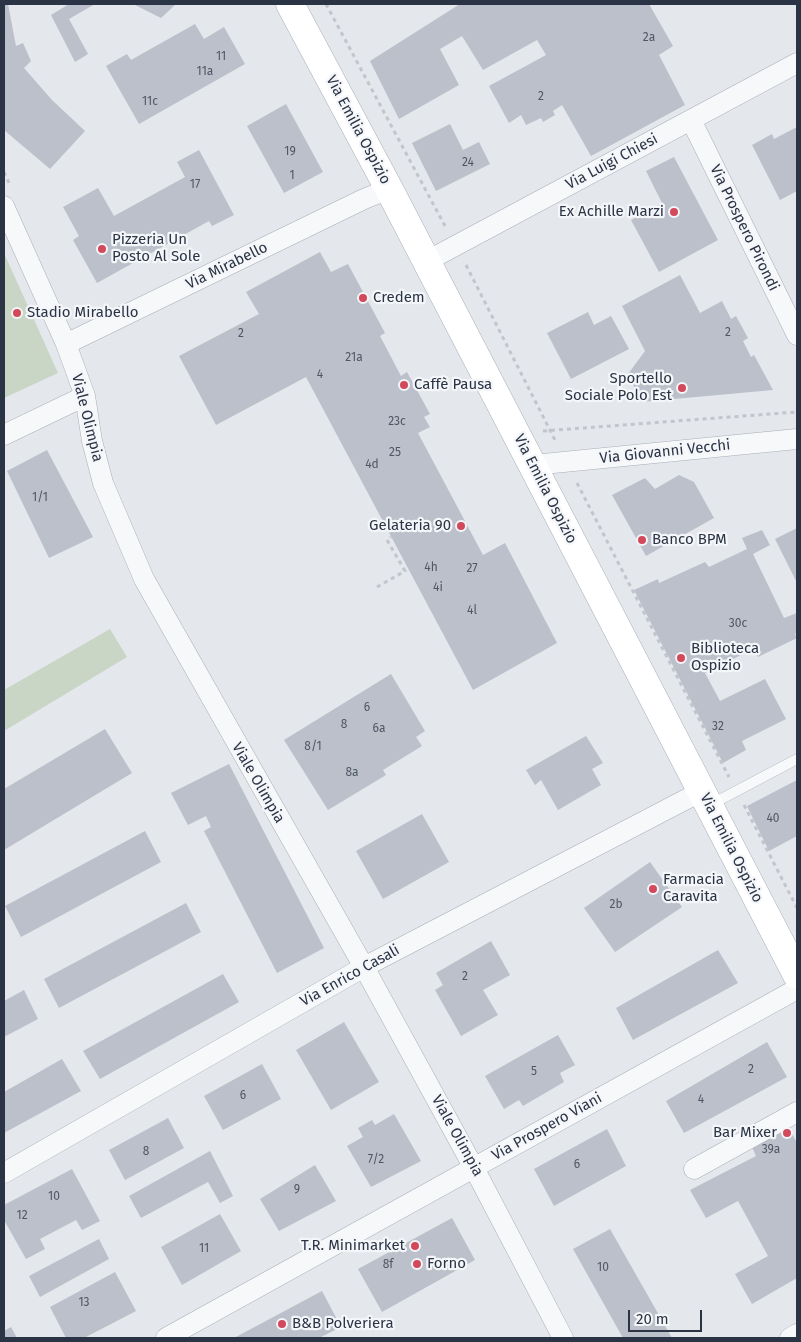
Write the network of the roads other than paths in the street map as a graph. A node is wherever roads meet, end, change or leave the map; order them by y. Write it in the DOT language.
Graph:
graph roads {
  1 [pos="290,4"];
  2 [pos="797,63"];
  3 [pos="691,120"];
  4 [pos="389,189"];
  5 [pos="7,197"];
  6 [pos="427,262"];
  7 [pos="797,335"];
  8 [pos="66,344"];
  9 [pos="84,396"];
  10 [pos="4,435"];
  11 [pos="797,439"];
  12 [pos="533,465"];
  13 [pos="797,760"];
  14 [pos="706,798"];
  15 [pos="364,967"];
  16 [pos="797,975"];
  17 [pos="797,989"];
  18 [pos="797,1112"];
  19 [pos="474,1168"];
  20 [pos="694,1168"];
  21 [pos="4,1173"];
  22 [pos="797,1334"];
  23 [pos="166,1338"];
  24 [pos="563,1338"];
  25 [pos="790,1338"];
  1 -- 4 [label="main road, Via Emilia Ospizio"];
  2 -- 3 [label="street, Via Luigi Chiesi"];
  3 -- 6 [label="street, Via Luigi Chiesi"];
  3 -- 7 [label="street, Via Prospero Pirondi"];
  4 -- 6 [label="main road, Via Emilia Ospizio"];
  4 -- 8 [label="street, Via Mirabello"];
  5 -- 8 [label="street, Viale Olimpia"];
  6 -- 12 [label="main road, Via Emilia Ospizio"];
  8 -- 9 [label="street, Viale Olimpia"];
  9 -- 10 [label="street"];
  9 -- 15 [label="street, Viale Olimpia"];
  11 -- 12 [label="street, Via Giovanni Vecchi"];
  12 -- 14 [label="main road, Via Emilia Ospizio"];
  13 -- 14 [label="lane"];
  14 -- 15 [label="street, Via Enrico Casali"];
  14 -- 16 [label="main road, Via Emilia Ospizio"];
  15 -- 19 [label="street, Viale Olimpia"];
  15 -- 21 [label="street, Via Enrico Casali"];
  17 -- 19 [label="street, Via Prospero Viani"];
  18 -- 20 [label="street"];
  19 -- 23 [label="street, Via Prospero Viani"];
  19 -- 24 [label="street, Viale Olimpia"];
  22 -- 25 [label="street"];
}
